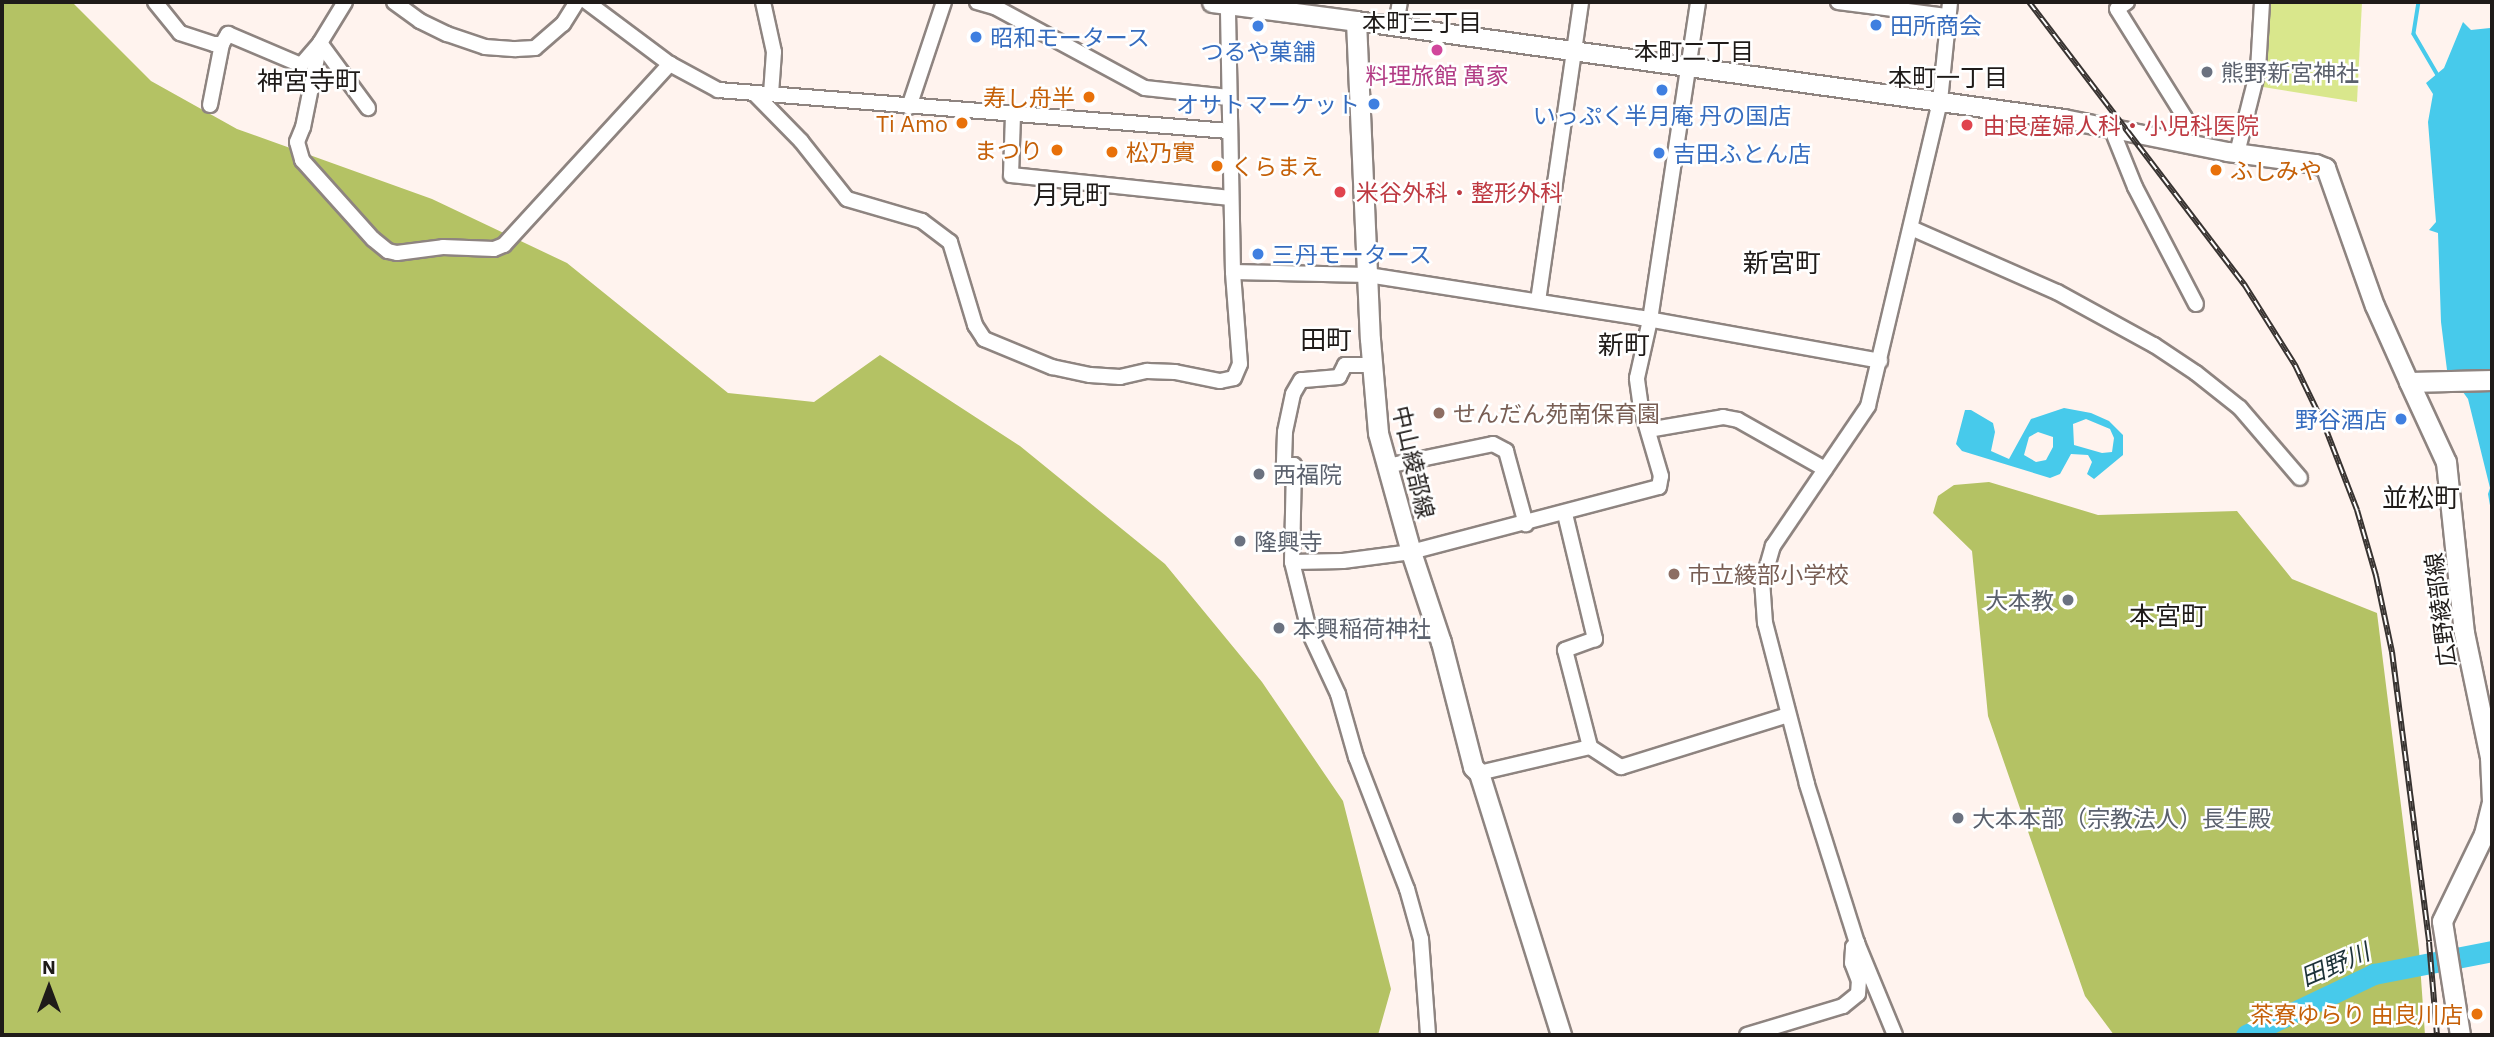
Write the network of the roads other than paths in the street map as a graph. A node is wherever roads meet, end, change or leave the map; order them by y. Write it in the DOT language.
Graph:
graph roads {
  1 [pos="155,2"];
  2 [pos="345,2"];
  3 [pos="394,2"];
  4 [pos="577,2"];
  5 [pos="587,2"];
  6 [pos="763,2"];
  7 [pos="944,2"];
  8 [pos="977,2"];
  9 [pos="1223,2"];
  10 [pos="1400,2"];
  11 [pos="1581,2"];
  12 [pos="1698,2"];
  13 [pos="1838,2"];
  14 [pos="2262,2"];
  15 [pos="1857,3"];
  16 [pos="2119,4"];
  17 [pos="1308,7"];
  18 [pos="1949,9"];
  19 [pos="1356,21"];
  20 [pos="1396,26"];
  21 [pos="320,43"];
  22 [pos="222,44"];
  23 [pos="1575,50"];
  24 [pos="670,64"];
  25 [pos="1688,66"];
  26 [pos="755,94"];
  27 [pos="771,94"];
  28 [pos="1229,97"];
  29 [pos="1940,102"];
  30 [pos="210,105"];
  31 [pos="909,107"];
  32 [pos="368,108"];
  33 [pos="1013,115"];
  34 [pos="2112,130"];
  35 [pos="1229,131"];
  36 [pos="2184,142"];
  37 [pos="2237,153"];
  38 [pos="1231,198"];
  39 [pos="1911,228"];
  40 [pos="1233,272"];
  41 [pos="1368,275"];
  42 [pos="1538,301"];
  43 [pos="2196,304"];
  44 [pos="1650,320"];
  45 [pos="1880,361"];
  46 [pos="1372,365"];
  47 [pos="2492,380"];
  48 [pos="2409,382"];
  49 [pos="1648,430"];
  50 [pos="1387,466"];
  51 [pos="1825,469"];
  52 [pos="2300,478"];
  53 [pos="1565,514"];
  54 [pos="1526,524"];
  55 [pos="1411,552"];
  56 [pos="1292,562"];
  57 [pos="1788,716"];
  58 [pos="1590,747"];
  59 [pos="1479,773"];
  60 [pos="1857,943"];
  61 [pos="1428,1035"];
  62 [pos="1561,1035"];
  63 [pos="1747,1035"];
  64 [pos="1895,1035"];
  65 [pos="2460,1035"];
  1 -- 22 [label="street"];
  2 -- 21 [label="street"];
  3 -- 4 [label="street"];
  5 -- 24 [label="street"];
  6 -- 27 [label="street"];
  7 -- 31 [label="street"];
  8 -- 28 [label="street"];
  9 -- 17 [label="main road"];
  9 -- 28 [label="street"];
  10 -- 20 [label="street"];
  11 -- 23 [label="street"];
  12 -- 25 [label="street"];
  13 -- 15 [label="street"];
  14 -- 37 [label="street"];
  15 -- 18 [label="street"];
  16 -- 36 [label="street"];
  17 -- 19 [label="main road"];
  18 -- 29 [label="street"];
  19 -- 20 [label="street"];
  19 -- 41 [label="main road, 中山綾部線"];
  20 -- 23 [label="street"];
  21 -- 22 [label="street"];
  21 -- 24 [label="street"];
  21 -- 32 [label="street"];
  22 -- 30 [label="street"];
  23 -- 25 [label="street"];
  23 -- 42 [label="street"];
  24 -- 26 [label="street"];
  25 -- 29 [label="street"];
  25 -- 44 [label="street"];
  26 -- 27 [label="street"];
  26 -- 40 [label="street"];
  27 -- 31 [label="street"];
  28 -- 35 [label="street"];
  29 -- 34 [label="street"];
  29 -- 39 [label="street"];
  31 -- 33 [label="street"];
  33 -- 35 [label="street"];
  33 -- 38 [label="street"];
  34 -- 36 [label="street"];
  34 -- 43 [label="street"];
  35 -- 38 [label="street"];
  36 -- 37 [label="street"];
  37 -- 48 [label="street"];
  38 -- 40 [label="street"];
  39 -- 45 [label="street"];
  39 -- 52 [label="street"];
  40 -- 41 [label="street"];
  41 -- 42 [label="street"];
  41 -- 46 [label="main road, 中山綾部線"];
  42 -- 44 [label="street"];
  44 -- 45 [label="street"];
  44 -- 49 [label="street"];
  45 -- 51 [label="street"];
  46 -- 50 [label="main road, 中山綾部線"];
  46 -- 56 [label="street"];
  47 -- 48 [label="main road"];
  48 -- 65 [label="main road, 広野綾部線"];
  49 -- 51 [label="street"];
  49 -- 53 [label="street"];
  50 -- 54 [label="street"];
  50 -- 55 [label="main road, 中山綾部線"];
  51 -- 57 [label="street"];
  53 -- 54 [label="street"];
  53 -- 58 [label="street"];
  54 -- 55 [label="street"];
  55 -- 56 [label="street"];
  55 -- 59 [label="main road, 中山綾部線"];
  56 -- 61 [label="street"];
  57 -- 58 [label="street"];
  57 -- 60 [label="street"];
  58 -- 59 [label="street"];
  59 -- 62 [label="main road, 中山綾部線"];
  60 -- 63 [label="street"];
  60 -- 64 [label="street"];
}
